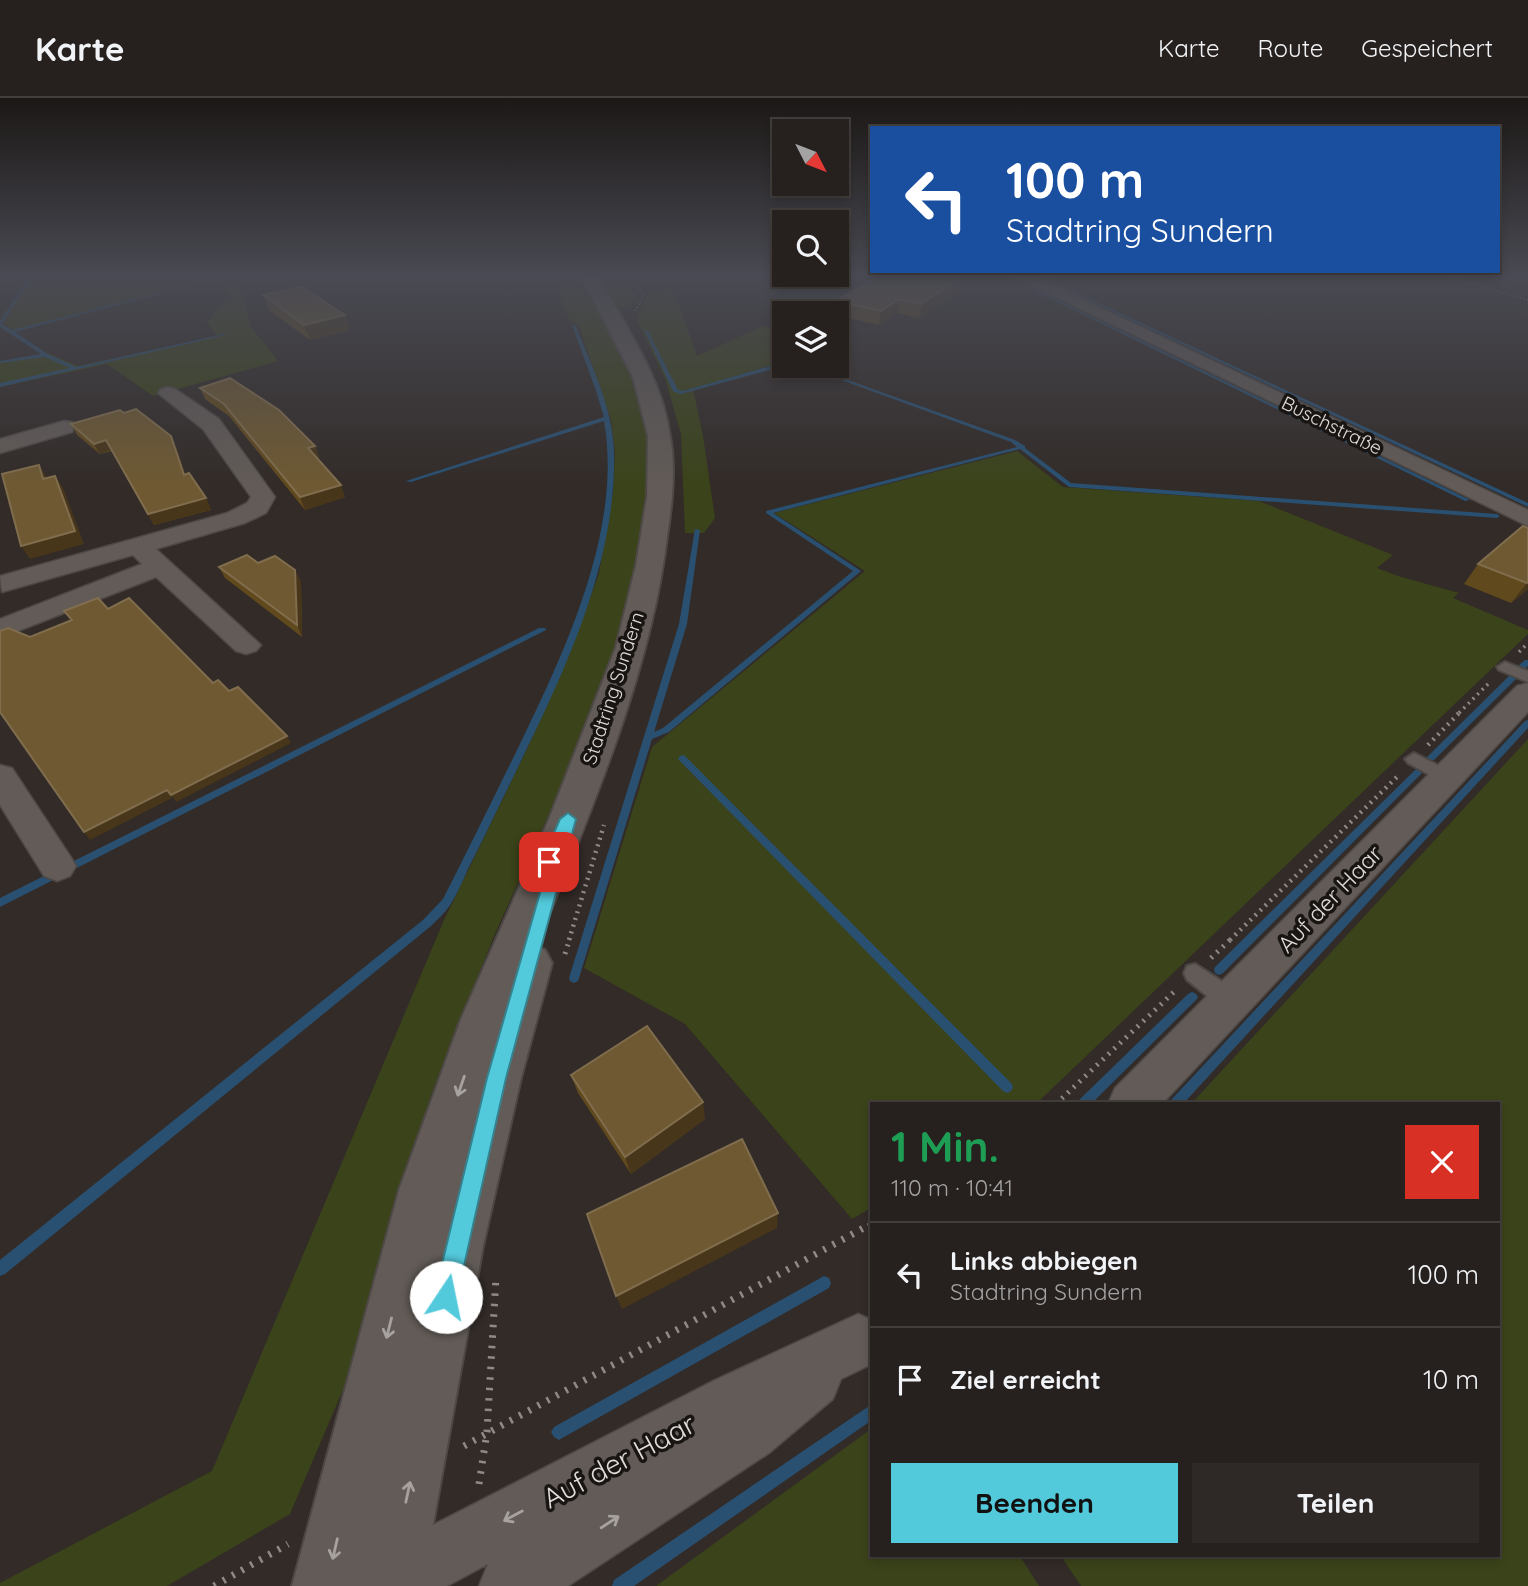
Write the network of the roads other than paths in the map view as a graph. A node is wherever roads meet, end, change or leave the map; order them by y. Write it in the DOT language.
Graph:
graph roads {
  1 [pos="627,346"];
  2 [pos="1169,346"];
  3 [pos="168,393"];
  4 [pos="64,427"];
  5 [pos="0,446"];
  6 [pos="1528,519"];
  7 [pos="138,546"];
  8 [pos="159,567"];
  9 [pos="1,580"];
  10 [pos="6,627"];
  11 [pos="246,645"];
  12 [pos="1528,677"];
  13 [pos="1516,680"];
  14 [pos="0,777"];
  15 [pos="568,819"];
  16 [pos="57,866"];
  17 [pos="1195,973"];
  18 [pos="1232,1000"];
  19 [pos="1134,1102"];
  20 [pos="865,1337"];
  21 [pos="387,1585"];
  22 [pos="326,1586"];
  23 [pos="512,1586"];
  1 -- 15 [label="main road, Stadtring Sundern"];
  2 -- 6 [label="street, Buschstraße"];
  3 -- 7 [label="street"];
  4 -- 5 [label="street"];
  7 -- 8 [label="street"];
  7 -- 9 [label="street"];
  8 -- 10 [label="street"];
  8 -- 11 [label="street"];
  9 -- 10 [label="street"];
  12 -- 13 [label="lane"];
  13 -- 18 [label="street, Auf der Haar"];
  14 -- 16 [label="street"];
  21 -- 15 [label="main road, Stadtring Sundern, one-way"];
  15 -- 22 [label="main road, Stadtring Sundern, one-way"];
  17 -- 18 [label="lane"];
  18 -- 19 [label="street, Auf der Haar"];
  20 -- 21 [label="street, Auf der Haar, one-way"];
  23 -- 20 [label="street, Auf der Haar, one-way"];
}
